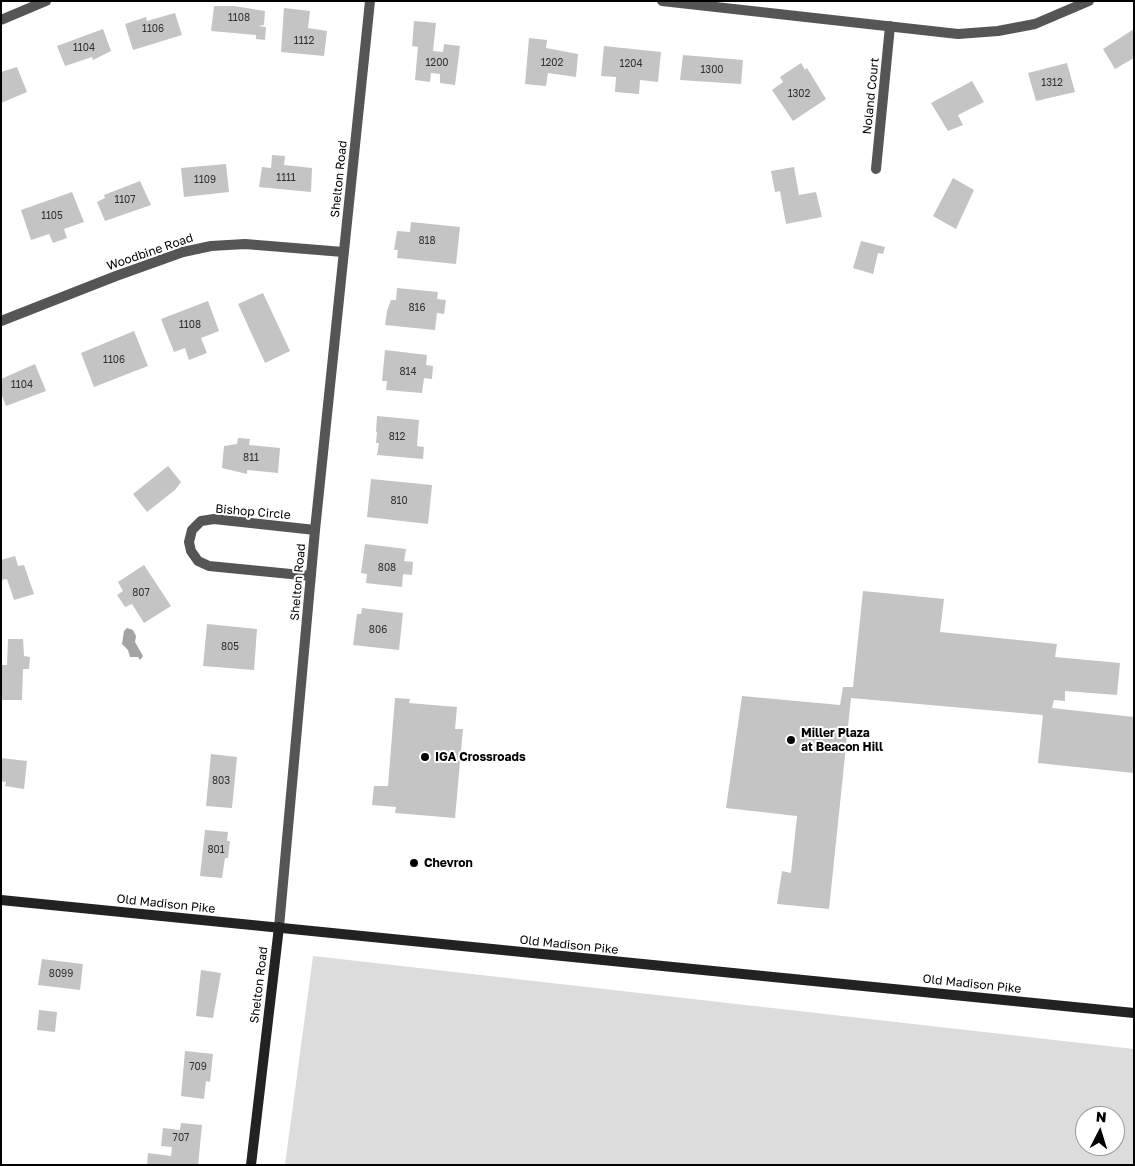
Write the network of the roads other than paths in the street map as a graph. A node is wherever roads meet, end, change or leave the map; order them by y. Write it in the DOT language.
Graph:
graph roads {
  1 [pos="46,1"];
  2 [pos="370,1"];
  3 [pos="662,1"];
  4 [pos="1090,1"];
  5 [pos="1,20"];
  6 [pos="890,26"];
  7 [pos="876,169"];
  8 [pos="343,252"];
  9 [pos="1,321"];
  10 [pos="315,530"];
  11 [pos="311,576"];
  12 [pos="1,900"];
  13 [pos="279,927"];
  14 [pos="1134,1013"];
  15 [pos="251,1165"];
  1 -- 5 [label="street"];
  2 -- 8 [label="street, Shelton Road"];
  3 -- 6 [label="street"];
  4 -- 6 [label="street"];
  6 -- 7 [label="street, Noland Court"];
  8 -- 9 [label="street, Woodbine Road"];
  8 -- 10 [label="street, Shelton Road"];
  10 -- 11 [label="street, Shelton Road"];
  10 -- 11 [label="street, Bishop Circle"];
  11 -- 13 [label="street, Shelton Road"];
  12 -- 13 [label="main road, Old Madison Pike"];
  13 -- 14 [label="main road, Old Madison Pike"];
  13 -- 15 [label="main road, Shelton Road"];
}
